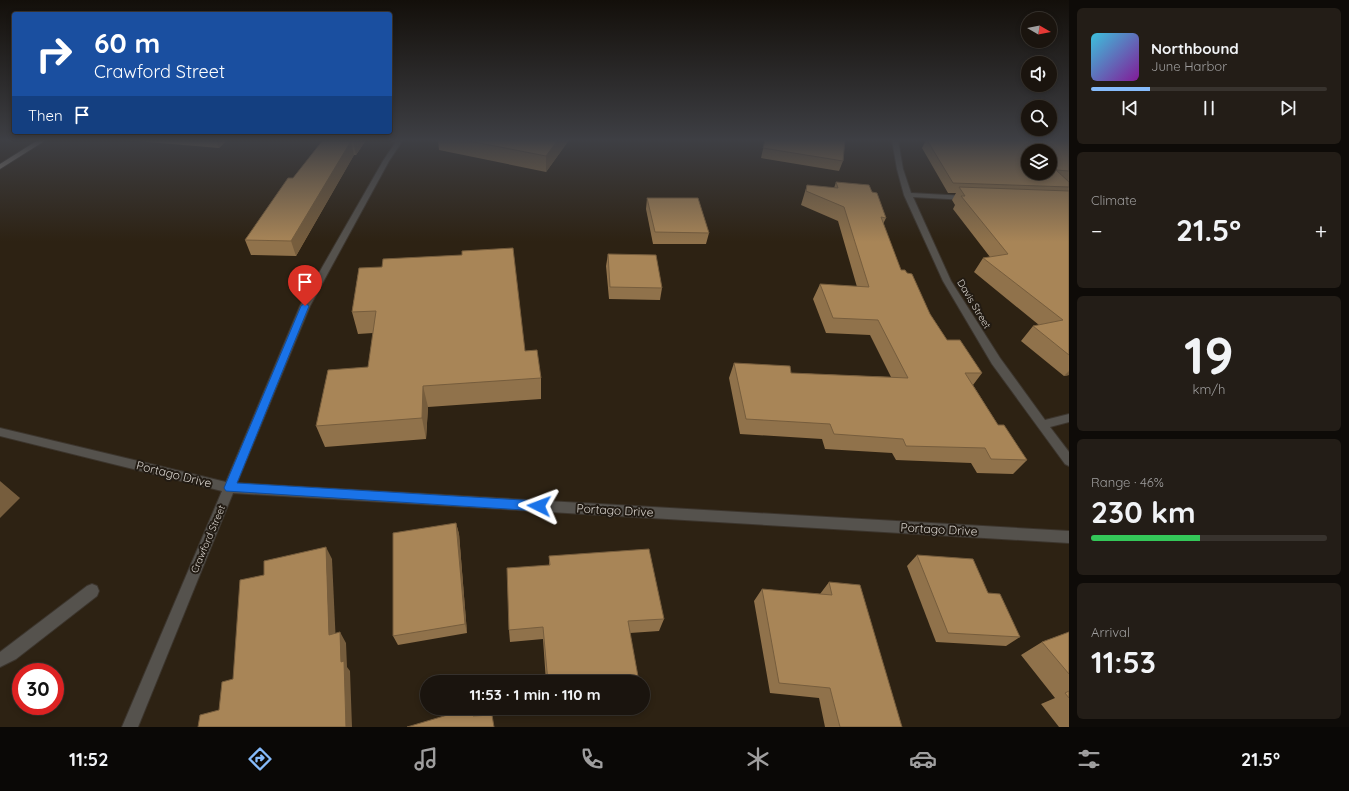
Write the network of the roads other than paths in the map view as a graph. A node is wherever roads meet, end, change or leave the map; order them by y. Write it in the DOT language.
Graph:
graph roads {
  1 [pos="379,174"];
  2 [pos="902,174"];
  3 [pos="908,195"];
  4 [pos="977,198"];
  5 [pos="1069,418"];
  6 [pos="1042,425"];
  7 [pos="0,432"];
  8 [pos="1069,461"];
  9 [pos="230,488"];
  10 [pos="1069,537"];
  11 [pos="92,591"];
  12 [pos="0,660"];
  13 [pos="130,727"];
  1 -- 9 [label="street, Crawford Street"];
  2 -- 3 [label="street, Davis Street"];
  3 -- 4 [label="street"];
  3 -- 6 [label="street, Davis Street"];
  5 -- 6 [label="street"];
  6 -- 8 [label="street, Davis Street"];
  7 -- 9 [label="street, Portago Drive"];
  9 -- 10 [label="street, Portago Drive"];
  9 -- 13 [label="street, Crawford Street"];
  11 -- 12 [label="street"];
}
